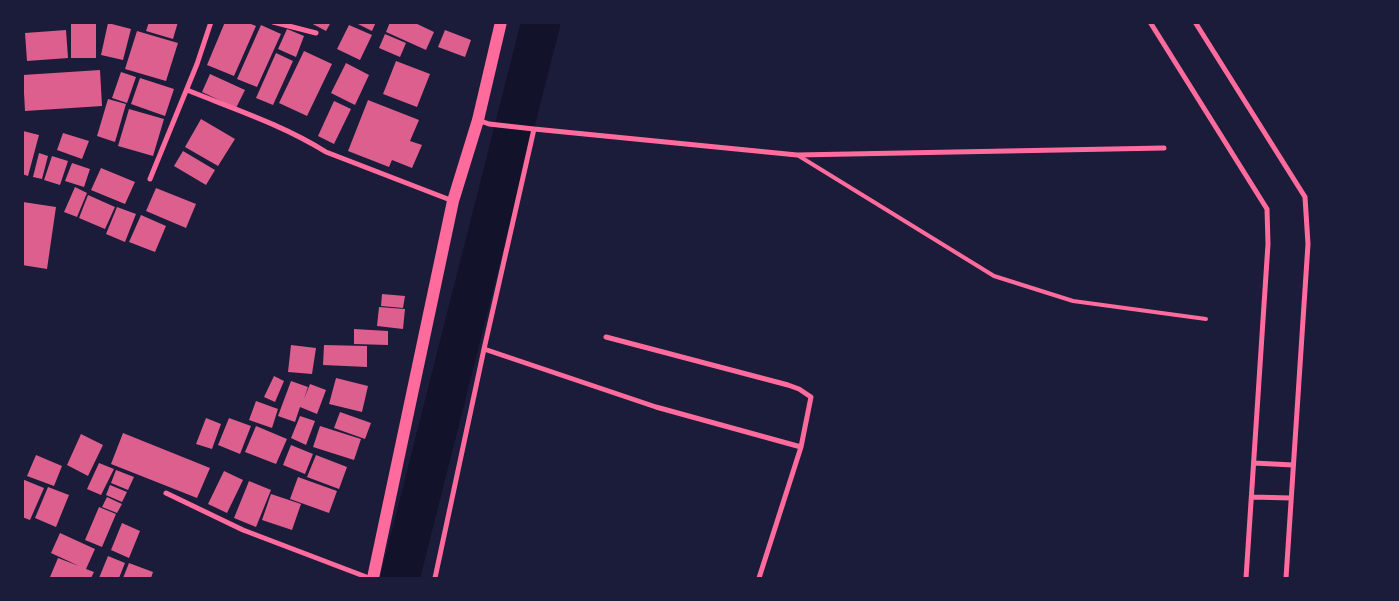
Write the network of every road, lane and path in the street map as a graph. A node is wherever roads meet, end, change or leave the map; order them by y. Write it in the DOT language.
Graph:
graph roads {
  1 [pos="211,22"];
  2 [pos="273,22"];
  3 [pos="501,22"];
  4 [pos="1150,22"];
  5 [pos="1195,22"];
  6 [pos="316,33"];
  7 [pos="187,90"];
  8 [pos="484,122"];
  9 [pos="531,129"];
  10 [pos="1164,148"];
  11 [pos="797,155"];
  12 [pos="150,180"];
  13 [pos="453,201"];
  14 [pos="1206,319"];
  15 [pos="606,337"];
  16 [pos="484,349"];
  17 [pos="801,447"];
  18 [pos="1254,463"];
  19 [pos="1293,465"];
  20 [pos="166,493"];
  21 [pos="1252,496"];
  22 [pos="1291,498"];
  23 [pos="371,578"];
  24 [pos="435,578"];
  25 [pos="759,578"];
  26 [pos="1246,578"];
  27 [pos="1286,578"];
  1 -- 7 [label="street"];
  2 -- 6 [label="street"];
  3 -- 8 [label="main road"];
  4 -- 18 [label="street"];
  5 -- 19 [label="street"];
  7 -- 12 [label="street"];
  7 -- 13 [label="street"];
  8 -- 9 [label="street"];
  8 -- 13 [label="main road"];
  9 -- 11 [label="street"];
  9 -- 16 [label="street"];
  10 -- 11 [label="street"];
  11 -- 14 [label="lane"];
  13 -- 23 [label="main road"];
  15 -- 17 [label="street"];
  16 -- 17 [label="street"];
  16 -- 24 [label="street"];
  17 -- 25 [label="street"];
  18 -- 19 [label="street"];
  18 -- 21 [label="street"];
  19 -- 22 [label="street"];
  20 -- 23 [label="street"];
  21 -- 22 [label="street"];
  21 -- 26 [label="street"];
  22 -- 27 [label="street"];
}
